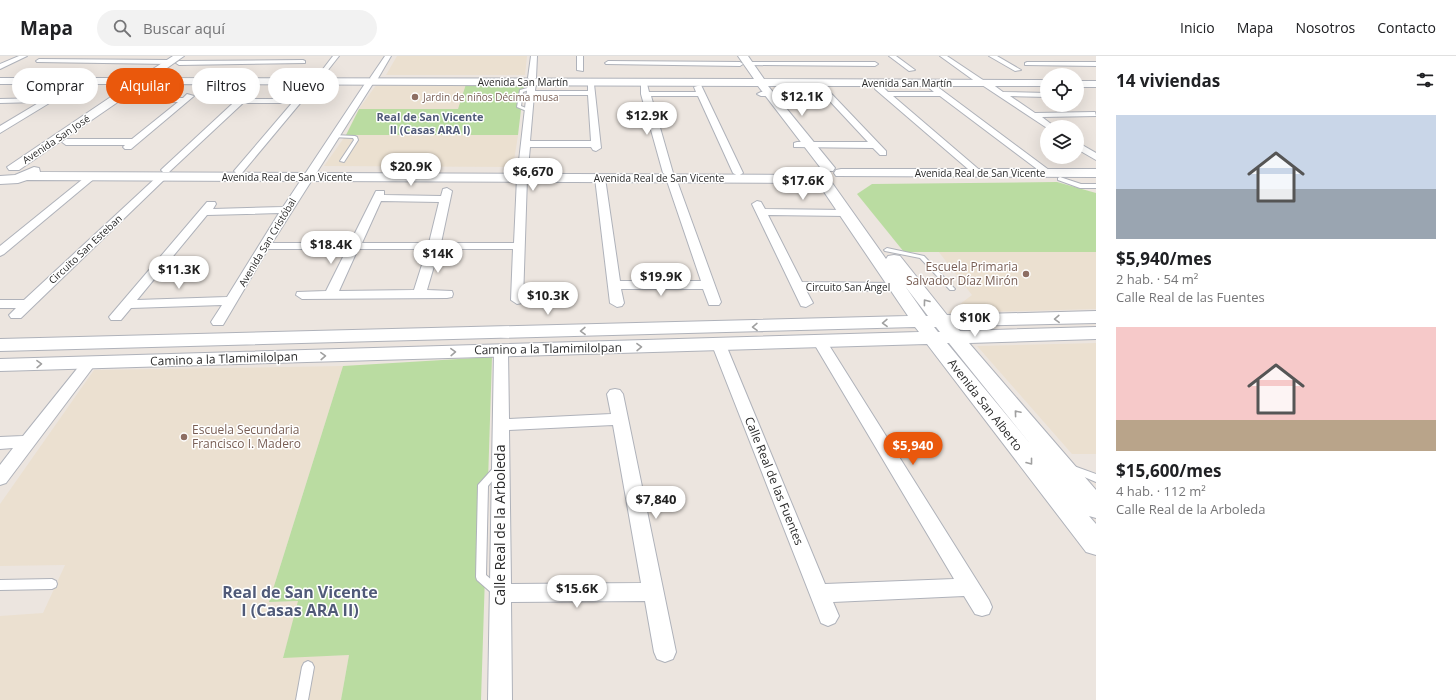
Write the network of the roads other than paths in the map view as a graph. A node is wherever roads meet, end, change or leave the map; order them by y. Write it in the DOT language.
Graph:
graph roads {
  1 [pos="24,56"];
  2 [pos="189,56"];
  3 [pos="336,56"];
  4 [pos="388,56"];
  5 [pos="534,56"];
  6 [pos="580,56"];
  7 [pos="892,56"];
  8 [pos="943,56"];
  9 [pos="992,56"];
  10 [pos="176,60"];
  11 [pos="741,60"];
  12 [pos="39,61"];
  13 [pos="303,62"];
  14 [pos="608,63"];
  15 [pos="875,64"];
  16 [pos="1026,64"];
  17 [pos="1096,64"];
  18 [pos="0,68"];
  19 [pos="165,68"];
  20 [pos="327,68"];
  21 [pos="581,70"];
  22 [pos="911,70"];
  23 [pos="1017,70"];
  24 [pos="0,78"];
  25 [pos="106,79"];
  26 [pos="184,79"];
  27 [pos="106,80"];
  28 [pos="372,80"];
  29 [pos="1040,80"];
  30 [pos="1084,80"];
  31 [pos="1096,80"];
  32 [pos="0,81"];
  33 [pos="982,82"];
  34 [pos="1040,84"];
  35 [pos="1084,84"];
  36 [pos="1096,84"];
  37 [pos="532,86"];
  38 [pos="759,86"];
  39 [pos="932,86"];
  40 [pos="878,87"];
  41 [pos="821,88"];
  42 [pos="887,94"];
  43 [pos="942,94"];
  44 [pos="1002,94"];
  45 [pos="827,95"];
  46 [pos="1040,95"];
  47 [pos="0,101"];
  48 [pos="12,101"];
  49 [pos="42,104"];
  50 [pos="112,104"];
  51 [pos="120,104"];
  52 [pos="181,104"];
  53 [pos="1084,108"];
  54 [pos="1033,115"];
  55 [pos="1095,115"];
  56 [pos="1040,120"];
  57 [pos="0,130"];
  58 [pos="334,136"];
  59 [pos="66,142"];
  60 [pos="526,144"];
  61 [pos="803,145"];
  62 [pos="875,145"];
  63 [pos="1084,149"];
  64 [pos="883,153"];
  65 [pos="1096,157"];
  66 [pos="342,161"];
  67 [pos="239,170"];
  68 [pos="31,171"];
  69 [pos="164,173"];
  70 [pos="738,173"];
  71 [pos="978,173"];
  72 [pos="1048,173"];
  73 [pos="1096,173"];
  74 [pos="310,174"];
  75 [pos="4,175"];
  76 [pos="523,175"];
  77 [pos="92,176"];
  78 [pos="670,176"];
  79 [pos="825,176"];
  80 [pos="600,178"];
  81 [pos="1060,179"];
  82 [pos="1096,179"];
  83 [pos="1096,186"];
  84 [pos="286,210"];
  85 [pos="845,213"];
  86 [pos="265,246"];
  87 [pos="353,246"];
  88 [pos="434,246"];
  89 [pos="519,246"];
  90 [pos="887,250"];
  91 [pos="0,252"];
  92 [pos="615,285"];
  93 [pos="707,285"];
  94 [pos="798,286"];
  95 [pos="897,287"];
  96 [pos="952,289"];
  97 [pos="331,294"];
  98 [pos="419,294"];
  99 [pos="447,294"];
  100 [pos="302,295"];
  101 [pos="517,300"];
  102 [pos="232,301"];
  103 [pos="714,302"];
  104 [pos="617,303"];
  105 [pos="806,303"];
  106 [pos="0,304"];
  107 [pos="28,304"];
  108 [pos="127,304"];
  109 [pos="16,315"];
  110 [pos="116,317"];
  111 [pos="1096,317"];
  112 [pos="218,322"];
  113 [pos="921,323"];
  114 [pos="937,331"];
  115 [pos="1096,333"];
  116 [pos="954,338"];
  117 [pos="820,342"];
  118 [pos="0,345"];
  119 [pos="719,345"];
  120 [pos="501,350"];
  121 [pos="89,363"];
  122 [pos="0,364"];
  123 [pos="616,394"];
  124 [pos="620,419"];
  125 [pos="500,425"];
  126 [pos="28,442"];
  127 [pos="0,443"];
  128 [pos="1060,464"];
  129 [pos="0,478"];
  130 [pos="1096,478"];
  131 [pos="1096,508"];
  132 [pos="1096,544"];
  133 [pos="52,584"];
  134 [pos="0,585"];
  135 [pos="969,587"];
  136 [pos="654,592"];
  137 [pos="500,593"];
  138 [pos="819,593"];
  139 [pos="982,606"];
  140 [pos="828,616"];
  141 [pos="665,652"];
  142 [pos="308,667"];
  143 [pos="302,700"];
  144 [pos="500,700"];
  1 -- 18 [label="street"];
  2 -- 10 [label="street, Avenida San José"];
  3 -- 20 [label="street"];
  4 -- 28 [label="street, Avenida San Cristóbal"];
  5 -- 37 [label="street"];
  6 -- 21 [label="street"];
  7 -- 22 [label="street"];
  8 -- 33 [label="street"];
  9 -- 23 [label="street"];
  10 -- 12 [label="street"];
  10 -- 13 [label="street"];
  10 -- 19 [label="street, Avenida San José"];
  11 -- 14 [label="street"];
  11 -- 15 [label="street"];
  11 -- 38 [label="street, Avenida San Alberto"];
  16 -- 17 [label="street"];
  24 -- 25 [label="street, Avenida San Martín"];
  26 -- 28 [label="street, Avenida San Martín"];
  27 -- 32 [label="street, Avenida San Martín"];
  28 -- 37 [label="street, Avenida San Martín"];
  28 -- 58 [label="street, Avenida San Cristóbal"];
  29 -- 33 [label="street, Avenida San Martín"];
  30 -- 31 [label="street"];
  33 -- 34 [label="street, Avenida San Martín"];
  33 -- 38 [label="street, Avenida San Martín"];
  33 -- 44 [label="street"];
  35 -- 36 [label="street"];
  37 -- 38 [label="street, Avenida San Martín"];
  37 -- 60 [label="street"];
  37 -- 60 [label="street"];
  38 -- 45 [label="street"];
  38 -- 61 [label="street, Avenida San Alberto"];
  39 -- 43 [label="street"];
  40 -- 42 [label="street"];
  41 -- 45 [label="street"];
  42 -- 43 [label="street"];
  42 -- 71 [label="street"];
  43 -- 72 [label="street"];
  44 -- 46 [label="street"];
  44 -- 54 [label="street"];
  45 -- 62 [label="street"];
  47 -- 48 [label="street"];
  49 -- 57 [label="street"];
  50 -- 75 [label="street, Avenida San José"];
  51 -- 59 [label="street, Avenida San José"];
  52 -- 59 [label="street"];
  53 -- 55 [label="street"];
  54 -- 55 [label="street"];
  54 -- 56 [label="street"];
  58 -- 66 [label="lane"];
  58 -- 74 [label="street, Avenida San Cristóbal"];
  59 -- 68 [label="street, Avenida San José"];
  60 -- 76 [label="street"];
  61 -- 62 [label="street"];
  61 -- 79 [label="street, Avenida San Alberto"];
  62 -- 64 [label="street"];
  63 -- 65 [label="street"];
  67 -- 69 [label="street, Avenida Real de San Vicente"];
  67 -- 69 [label="street, Circuito San Esteban"];
  67 -- 74 [label="street, Avenida Real de San Vicente"];
  68 -- 69 [label="street, Avenida Real de San Vicente"];
  68 -- 75 [label="street"];
  68 -- 77 [label="street, Avenida Real de San Vicente"];
  69 -- 74 [label="street, Avenida Real de San Vicente"];
  69 -- 77 [label="street, Avenida Real de San Vicente"];
  69 -- 107 [label="street, Circuito San Esteban"];
  70 -- 78 [label="street, Avenida Real de San Vicente"];
  70 -- 78 [label="street"];
  70 -- 79 [label="street, Avenida Real de San Vicente"];
  71 -- 72 [label="street, Avenida Real de San Vicente"];
  71 -- 79 [label="street, Avenida Real de San Vicente"];
  72 -- 73 [label="street, Avenida Real de San Vicente"];
  74 -- 76 [label="street, Avenida Real de San Vicente"];
  74 -- 84 [label="street, Avenida San Cristóbal"];
  76 -- 78 [label="street, Avenida Real de San Vicente"];
  76 -- 80 [label="street, Avenida Real de San Vicente"];
  76 -- 89 [label="street"];
  77 -- 91 [label="street"];
  78 -- 79 [label="street, Avenida Real de San Vicente"];
  78 -- 80 [label="street, Avenida Real de San Vicente"];
  78 -- 93 [label="street"];
  79 -- 81 [label="street, Avenida Real de San Vicente"];
  79 -- 85 [label="street, Avenida San Alberto"];
  79 -- 90 [label="street, Avenida San Alberto"];
  80 -- 92 [label="street"];
  81 -- 82 [label="street, Avenida Real de San Vicente"];
  81 -- 83 [label="lane"];
  84 -- 86 [label="street, Avenida San Cristóbal"];
  84 -- 108 [label="street"];
  85 -- 94 [label="street, Circuito San Ángel"];
  85 -- 95 [label="street, Avenida San Alberto"];
  86 -- 87 [label="street"];
  86 -- 102 [label="street, Avenida San Cristóbal"];
  87 -- 88 [label="street"];
  87 -- 88 [label="street"];
  87 -- 97 [label="street"];
  88 -- 89 [label="street"];
  88 -- 98 [label="street"];
  89 -- 101 [label="street"];
  90 -- 96 [label="lane"];
  114 -- 90 [label="street, Avenida San Alberto, one-way"];
  92 -- 93 [label="street"];
  92 -- 104 [label="street"];
  93 -- 103 [label="street"];
  94 -- 95 [label="street, Circuito San Ángel"];
  94 -- 105 [label="street"];
  95 -- 113 [label="street, Avenida San Alberto"];
  97 -- 98 [label="street"];
  97 -- 100 [label="street"];
  98 -- 99 [label="street"];
  102 -- 108 [label="street"];
  102 -- 112 [label="street, Avenida San Cristóbal"];
  106 -- 107 [label="street"];
  107 -- 109 [label="street, Circuito San Esteban"];
  108 -- 110 [label="street"];
  111 -- 114 [label="street, Camino a la Tlamimilolpan, one-way"];
  113 -- 114 [label="street, Avenida San Alberto"];
  113 -- 118 [label="street, Camino a la Tlamimilolpan, one-way"];
  114 -- 116 [label="street, Camino a la Tlamimilolpan"];
  114 -- 117 [label="street, Camino a la Tlamimilolpan"];
  114 -- 132 [label="street, Avenida San Alberto, one-way"];
  115 -- 116 [label="street, Camino a la Tlamimilolpan"];
  128 -- 116 [label="street, Avenida San Alberto, one-way"];
  117 -- 119 [label="street, Camino a la Tlamimilolpan"];
  117 -- 135 [label="street"];
  120 -- 119 [label="street, Camino a la Tlamimilolpan, one-way"];
  119 -- 138 [label="street, Calle Real de las Fuentes"];
  121 -- 120 [label="street, Camino a la Tlamimilolpan, one-way"];
  120 -- 125 [label="street, Calle Real de la Arboleda"];
  122 -- 121 [label="street, Camino a la Tlamimilolpan, one-way"];
  121 -- 126 [label="street"];
  123 -- 124 [label="street"];
  124 -- 125 [label="street"];
  124 -- 136 [label="street"];
  125 -- 137 [label="street, Calle Real de la Arboleda"];
  126 -- 127 [label="street"];
  126 -- 129 [label="street"];
  128 -- 130 [label="lane"];
  128 -- 131 [label="street, Avenida San Alberto"];
  133 -- 134 [label="lane"];
  135 -- 138 [label="street"];
  135 -- 139 [label="street"];
  136 -- 137 [label="street"];
  136 -- 141 [label="street"];
  137 -- 144 [label="street, Calle Real de la Arboleda"];
  138 -- 140 [label="street, Calle Real de las Fuentes"];
  142 -- 143 [label="lane"];
}
